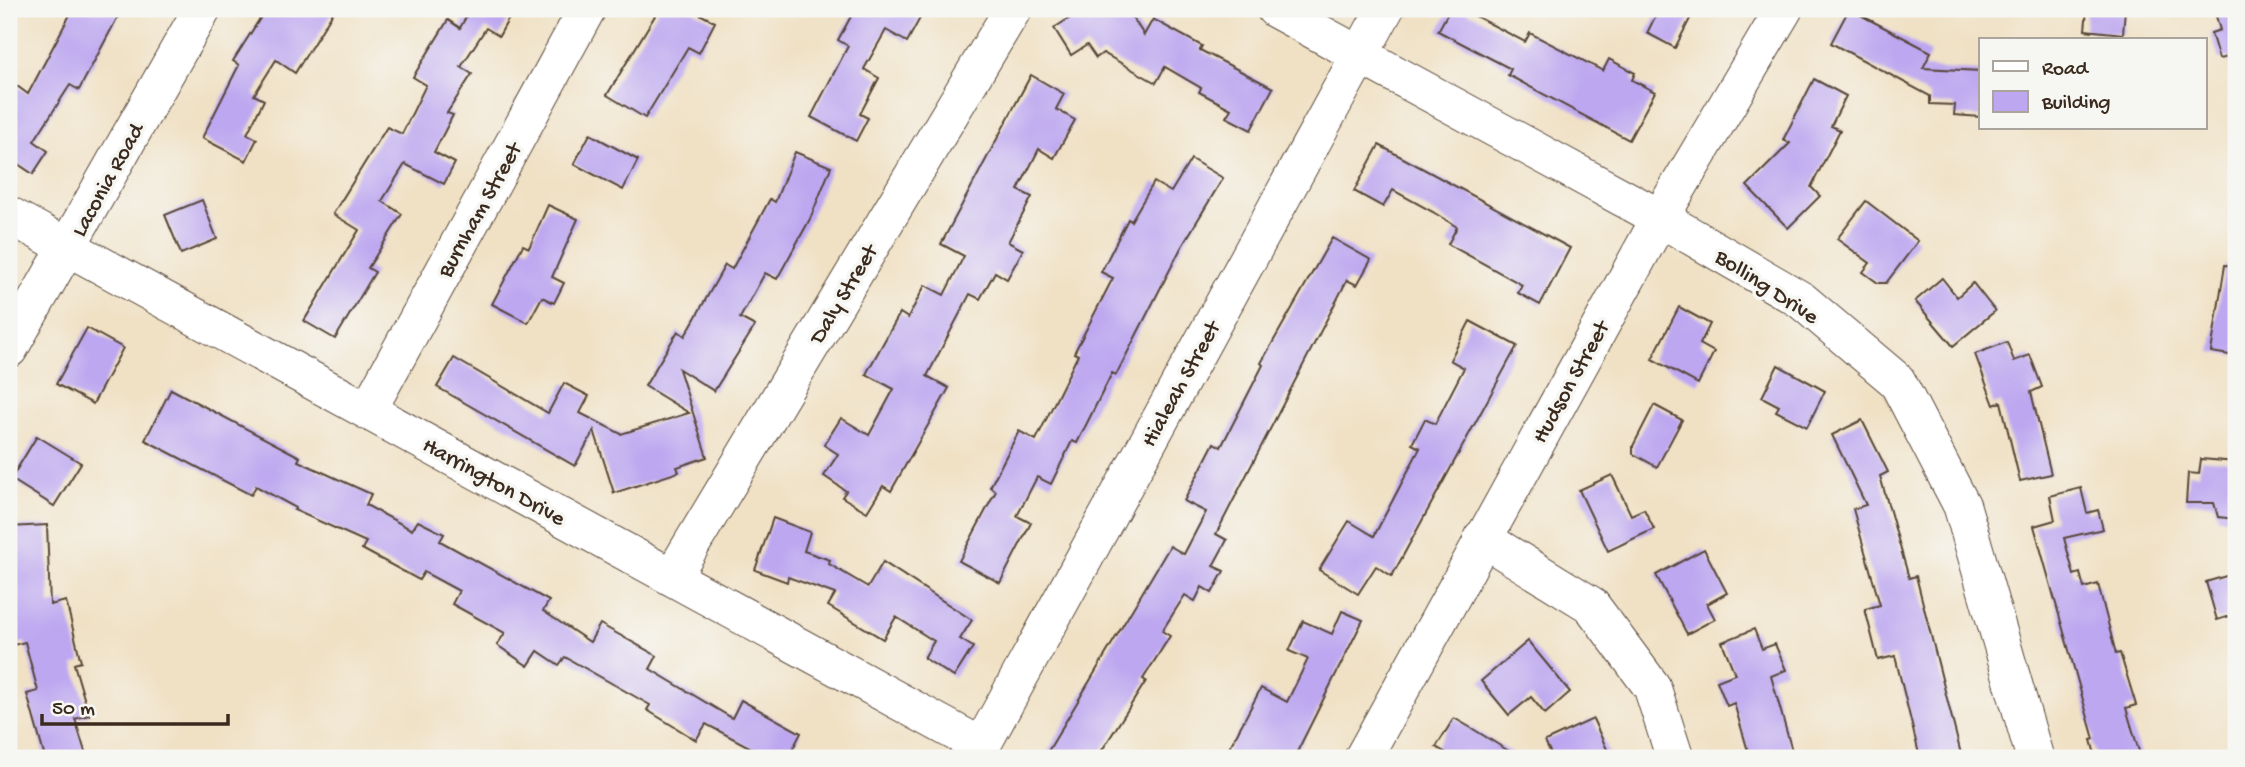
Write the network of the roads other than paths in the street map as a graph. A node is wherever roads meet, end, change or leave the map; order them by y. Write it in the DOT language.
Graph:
graph roads {
  1 [pos="202,9"];
  2 [pos="587,9"];
  3 [pos="1013,9"];
  4 [pos="1275,9"];
  5 [pos="1385,9"];
  6 [pos="1784,9"];
  7 [pos="1358,54"];
  8 [pos="9,215"];
  9 [pos="1660,218"];
  10 [pos="69,245"];
  11 [pos="9,349"];
  12 [pos="368,410"];
  13 [pos="1482,538"];
  14 [pos="672,576"];
  15 [pos="978,752"];
  16 [pos="1363,758"];
  17 [pos="1675,758"];
  18 [pos="2035,758"];
  1 -- 10 [label="street, Laconia Road"];
  2 -- 12 [label="street, Burnham Street"];
  3 -- 14 [label="street, Daly Street"];
  4 -- 7 [label="street, Bolling Drive"];
  5 -- 7 [label="street, Hialeah Street"];
  6 -- 9 [label="street, Hudson Street"];
  7 -- 9 [label="street, Bolling Drive"];
  7 -- 15 [label="street, Hialeah Street"];
  8 -- 10 [label="street, Harrington Drive"];
  9 -- 13 [label="street, Hudson Street"];
  9 -- 18 [label="street, Bolling Drive"];
  10 -- 11 [label="street, Laconia Road"];
  10 -- 12 [label="street, Harrington Drive"];
  12 -- 14 [label="street, Harrington Drive"];
  13 -- 16 [label="street, Hudson Street"];
  13 -- 17 [label="street"];
  14 -- 15 [label="street, Harrington Drive"];
}
